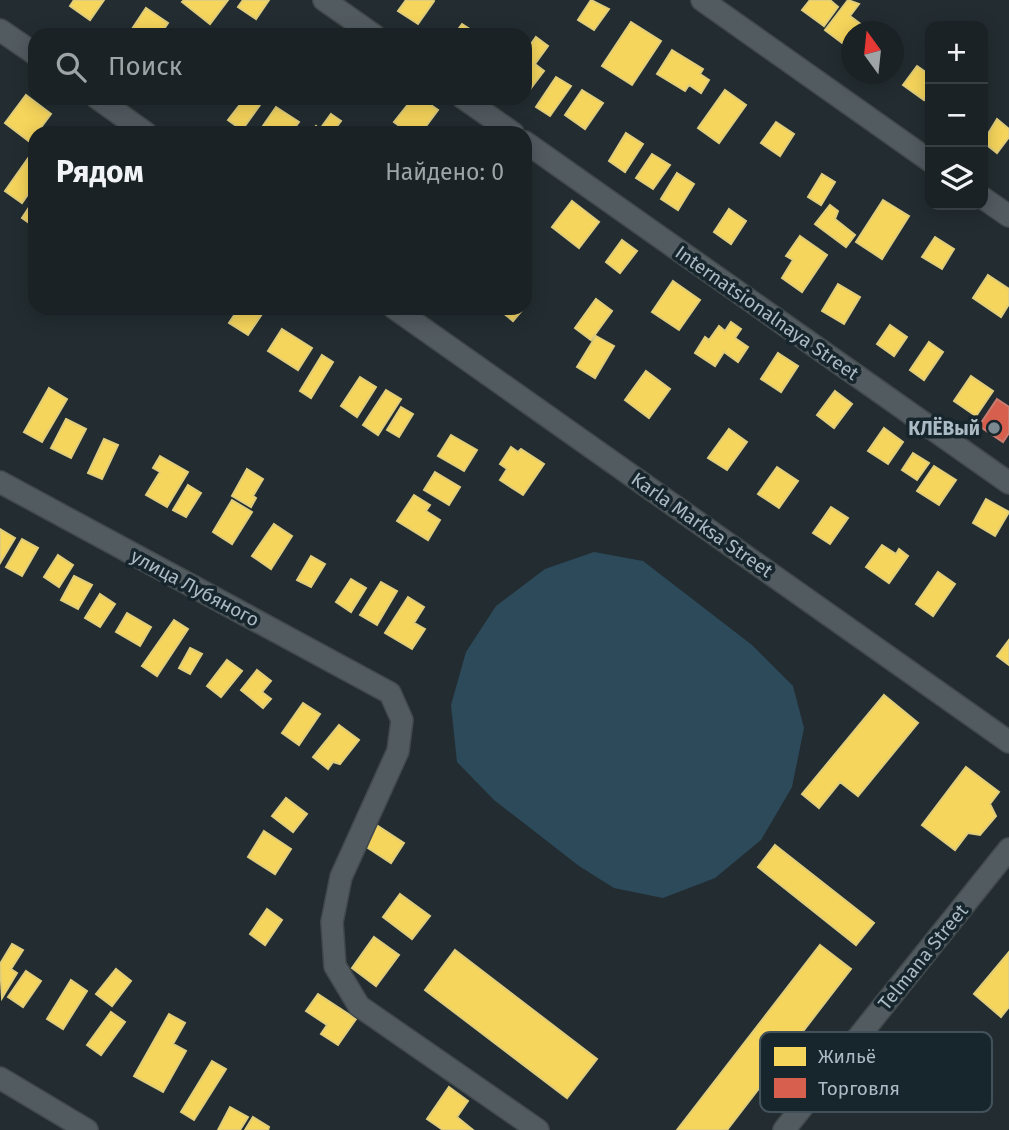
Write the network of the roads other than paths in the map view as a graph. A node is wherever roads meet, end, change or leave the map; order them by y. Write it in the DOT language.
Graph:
graph roads {
  1 [pos="324,0"];
  2 [pos="702,0"];
  3 [pos="364,28"];
  4 [pos="0,30"];
  5 [pos="28,49"];
  6 [pos="107,105"];
  7 [pos="473,105"];
  8 [pos="136,126"];
  9 [pos="503,126"];
  10 [pos="532,147"];
  11 [pos="925,157"];
  12 [pos="988,201"];
  13 [pos="1009,216"];
  14 [pos="404,315"];
  15 [pos="0,482"];
  16 [pos="1009,483"];
  17 [pos="1009,742"];
  18 [pos="1009,849"];
  19 [pos="862,1032"];
  20 [pos="0,1078"];
  21 [pos="798,1112"];
  22 [pos="87,1130"];
  23 [pos="538,1130"];
  24 [pos="784,1130"];
  1 -- 3 [label="street"];
  2 -- 11 [label="street"];
  4 -- 5 [label="street"];
  6 -- 8 [label="street"];
  7 -- 9 [label="street"];
  10 -- 16 [label="street, Internatsionalnaya Street"];
  12 -- 13 [label="street"];
  14 -- 17 [label="street, Karla Marksa Street"];
  15 -- 23 [label="street, улица Лубяного"];
  18 -- 19 [label="street, Telmana Street"];
  20 -- 22 [label="street"];
  21 -- 24 [label="street, Telmana Street"];
}
